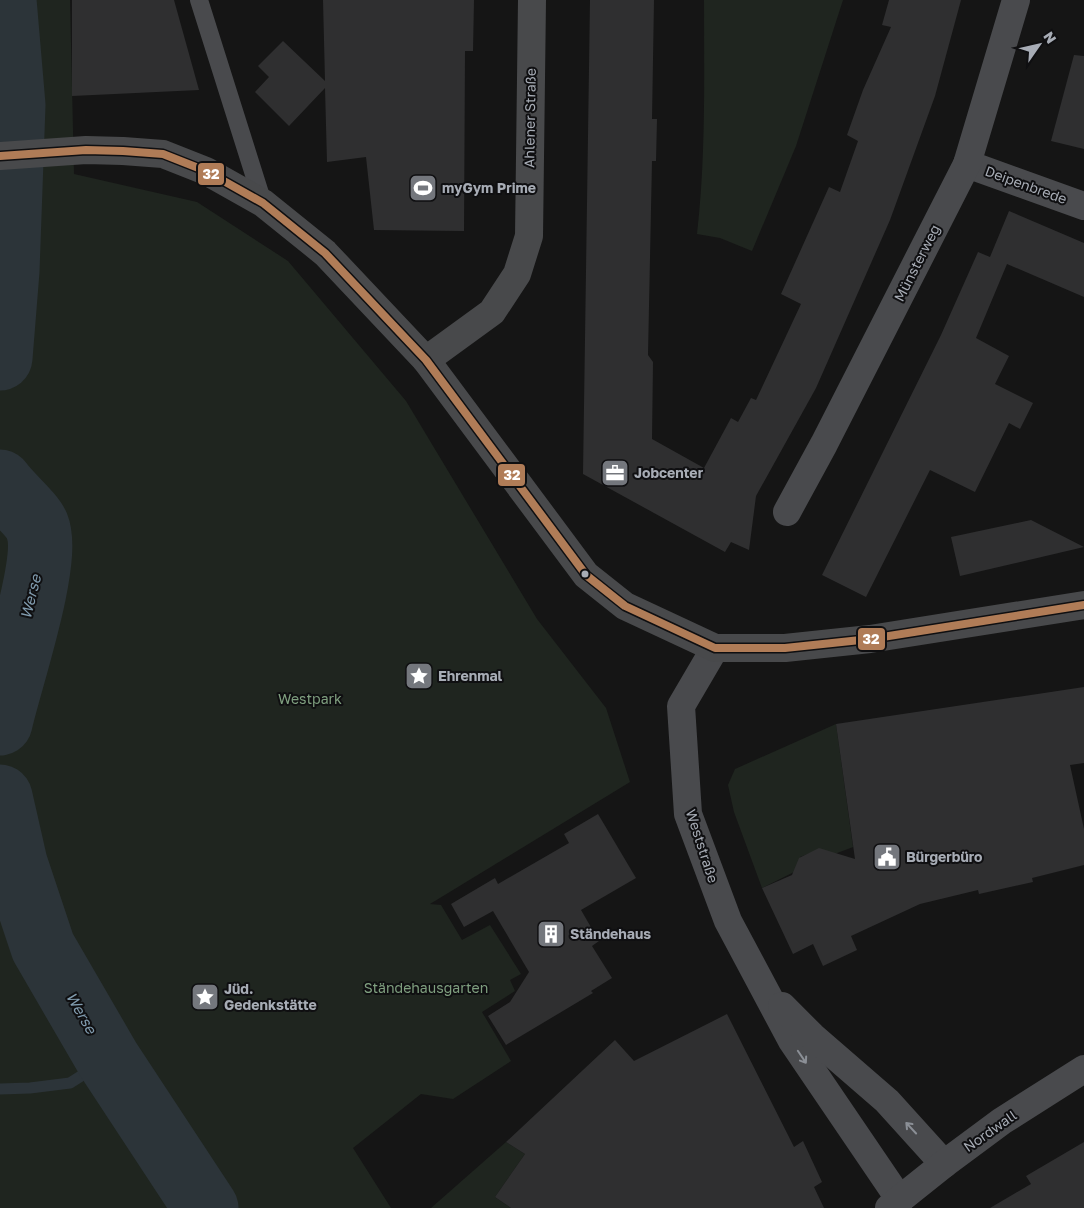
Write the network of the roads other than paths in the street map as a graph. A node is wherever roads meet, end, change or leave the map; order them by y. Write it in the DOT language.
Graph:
graph roads {
  1 [pos="199,0"];
  2 [pos="532,0"];
  3 [pos="1016,0"];
  4 [pos="0,156"];
  5 [pos="967,164"];
  6 [pos="262,203"];
  7 [pos="1084,206"];
  8 [pos="426,360"];
  9 [pos="787,512"];
  10 [pos="1084,605"];
  11 [pos="715,648"];
  12 [pos="761,984"];
  13 [pos="1084,1069"];
  14 [pos="944,1164"];
  15 [pos="895,1204"];
  1 -- 6 [label="lane"];
  2 -- 8 [label="main road, Ahlener Straße"];
  3 -- 5 [label="street, Münsterweg"];
  4 -- 6 [label="main road"];
  5 -- 7 [label="street, Deipenbrede"];
  5 -- 9 [label="street, Münsterweg"];
  6 -- 8 [label="main road"];
  8 -- 11 [label="main road"];
  10 -- 11 [label="main road"];
  11 -- 12 [label="street, Weststraße"];
  14 -- 12 [label="street, Weststraße, one-way"];
  12 -- 15 [label="street, Weststraße, one-way"];
  13 -- 14 [label="street, Nordwall"];
  14 -- 15 [label="street, Nordwall"];
}
